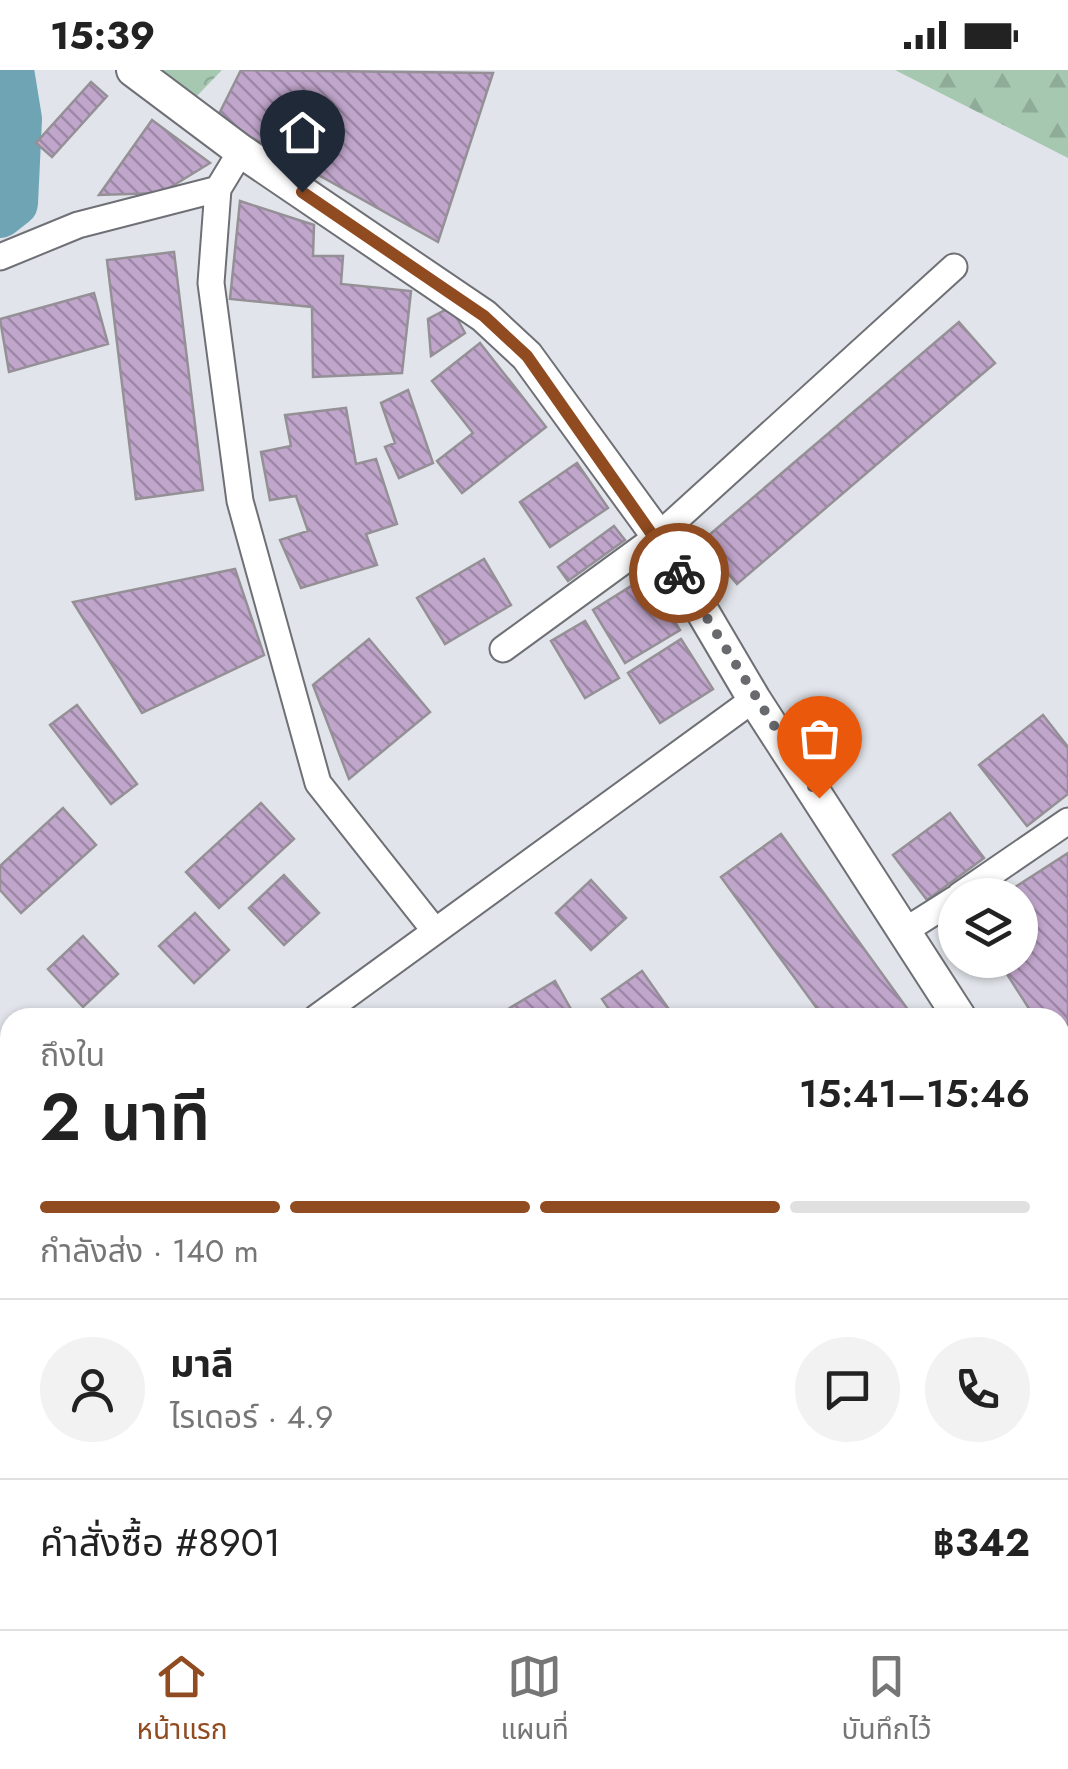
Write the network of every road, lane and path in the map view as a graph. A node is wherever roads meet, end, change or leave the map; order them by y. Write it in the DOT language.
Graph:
graph roads {
  1 [pos="133,70"];
  2 [pos="241,151"];
  3 [pos="218,189"];
  4 [pos="0,256"];
  5 [pos="954,267"];
  6 [pos="658,536"];
  7 [pos="504,650"];
  8 [pos="754,700"];
  9 [pos="1068,820"];
  10 [pos="987,878"];
  11 [pos="938,910"];
  12 [pos="906,930"];
  13 [pos="435,931"];
  14 [pos="330,1008"];
  15 [pos="954,1008"];
  1 -- 2 [label="street"];
  2 -- 3 [label="street"];
  2 -- 6 [label="street"];
  3 -- 4 [label="street"];
  3 -- 13 [label="street"];
  5 -- 6 [label="street"];
  6 -- 7 [label="street"];
  6 -- 8 [label="street"];
  8 -- 12 [label="street"];
  8 -- 13 [label="street"];
  9 -- 10 [label="street"];
  11 -- 12 [label="street"];
  12 -- 15 [label="street"];
  13 -- 14 [label="street"];
}
